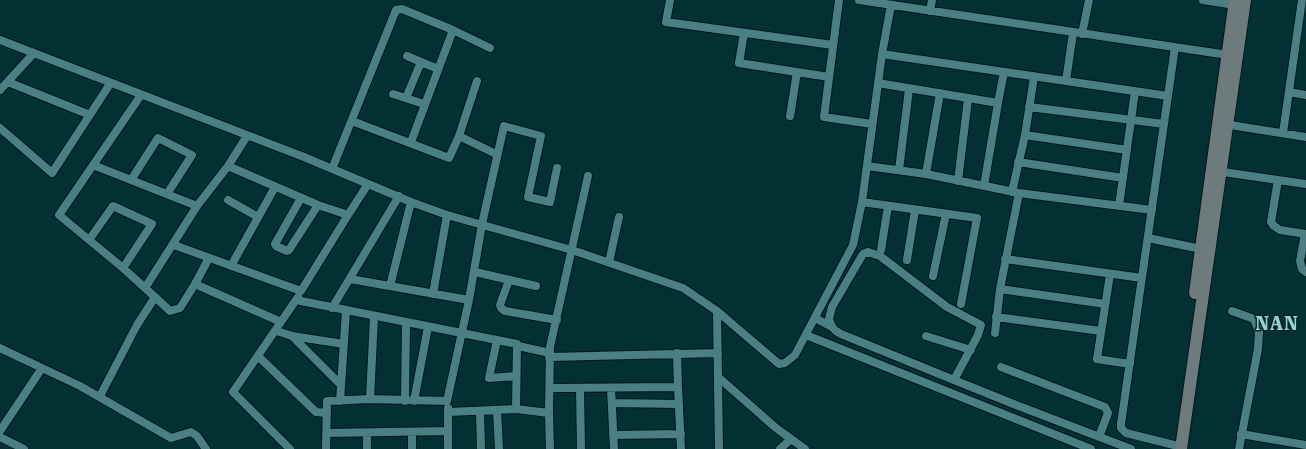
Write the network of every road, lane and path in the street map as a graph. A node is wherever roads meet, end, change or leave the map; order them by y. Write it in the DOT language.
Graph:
graph roads {
  1 [pos="670,0"];
  2 [pos="839,0"];
  3 [pos="859,0"];
  4 [pos="932,0"];
  5 [pos="1089,0"];
  6 [pos="1203,0"];
  7 [pos="1302,0"];
  8 [pos="1238,2"];
  9 [pos="887,3"];
  10 [pos="930,11"];
  11 [pos="453,30"];
  12 [pos="744,33"];
  13 [pos="1073,33"];
  14 [pos="1082,34"];
  15 [pos="0,40"];
  16 [pos="833,45"];
  17 [pos="1175,47"];
  18 [pos="490,48"];
  19 [pos="34,53"];
  20 [pos="882,54"];
  21 [pos="1228,55"];
  22 [pos="407,56"];
  23 [pos="420,62"];
  24 [pos="438,69"];
  25 [pos="797,72"];
  26 [pos="1004,72"];
  27 [pos="829,77"];
  28 [pos="1034,77"];
  29 [pos="477,81"];
  30 [pos="1066,81"];
  31 [pos="8,82"];
  32 [pos="878,83"];
  33 [pos="110,84"];
  34 [pos="909,89"];
  35 [pos="0,90"];
  36 [pos="1136,92"];
  37 [pos="1289,92"];
  38 [pos="940,93"];
  39 [pos="393,94"];
  40 [pos="141,95"];
  41 [pos="1306,95"];
  42 [pos="1168,96"];
  43 [pos="406,98"];
  44 [pos="968,99"];
  45 [pos="998,103"];
  46 [pos="424,104"];
  47 [pos="1029,107"];
  48 [pos="90,115"];
  49 [pos="790,116"];
  50 [pos="352,121"];
  51 [pos="1131,121"];
  52 [pos="1223,123"];
  53 [pos="872,124"];
  54 [pos="1164,124"];
  55 [pos="0,128"];
  56 [pos="1283,133"];
  57 [pos="1025,135"];
  58 [pos="247,136"];
  59 [pos="459,136"];
  60 [pos="1306,137"];
  61 [pos="411,142"];
  62 [pos="1127,150"];
  63 [pos="496,154"];
  64 [pos="1018,162"];
  65 [pos="93,165"];
  66 [pos="228,166"];
  67 [pos="867,166"];
  68 [pos="557,168"];
  69 [pos="332,169"];
  70 [pos="899,170"];
  71 [pos="1216,172"];
  72 [pos="926,174"];
  73 [pos="588,176"];
  74 [pos="1123,178"];
  75 [pos="131,180"];
  76 [pos="1278,180"];
  77 [pos="958,181"];
  78 [pos="368,184"];
  79 [pos="1306,184"];
  80 [pos="984,186"];
  81 [pos="275,187"];
  82 [pos="1015,193"];
  83 [pos="167,194"];
  84 [pos="399,196"];
  85 [pos="300,198"];
  86 [pos="228,200"];
  87 [pos="411,202"];
  88 [pos="862,202"];
  89 [pos="318,205"];
  90 [pos="197,206"];
  91 [pos="888,206"];
  92 [pos="1119,206"];
  93 [pos="916,210"];
  94 [pos="1152,210"];
  95 [pos="946,214"];
  96 [pos="348,215"];
  97 [pos="447,215"];
  98 [pos="258,217"];
  99 [pos="619,217"];
  100 [pos="482,224"];
  101 [pos="1306,234"];
  102 [pos="1148,238"];
  103 [pos="89,240"];
  104 [pos="174,245"];
  105 [pos="1201,249"];
  106 [pos="572,250"];
  107 [pos="881,250"];
  108 [pos="209,258"];
  109 [pos="1005,259"];
  110 [pos="907,260"];
  111 [pos="609,262"];
  112 [pos="231,266"];
  113 [pos="123,268"];
  114 [pos="474,272"];
  115 [pos="1306,272"];
  116 [pos="1110,274"];
  117 [pos="933,276"];
  118 [pos="1142,278"];
  119 [pos="350,279"];
  120 [pos="509,280"];
  121 [pos="195,284"];
  122 [pos="390,286"];
  123 [pos="536,286"];
  124 [pos="145,288"];
  125 [pos="1000,289"];
  126 [pos="301,291"];
  127 [pos="433,294"];
  128 [pos="155,298"];
  129 [pos="296,300"];
  130 [pos="470,300"];
  131 [pos="962,304"];
  132 [pos="1106,304"];
  133 [pos="332,308"];
  134 [pos="346,311"];
  135 [pos="717,311"];
  136 [pos="1232,311"];
  137 [pos="374,316"];
  138 [pos="996,317"];
  139 [pos="816,318"];
  140 [pos="557,320"];
  141 [pos="281,322"];
  142 [pos="406,323"];
  143 [pos="428,327"];
  144 [pos="832,327"];
  145 [pos="277,331"];
  146 [pos="1102,331"];
  147 [pos="463,332"];
  148 [pos="995,333"];
  149 [pos="806,335"];
  150 [pos="292,336"];
  151 [pos="926,336"];
  152 [pos="497,340"];
  153 [pos="344,344"];
  154 [pos="518,346"];
  155 [pos="0,348"];
  156 [pos="971,350"];
  157 [pos="677,353"];
  158 [pos="718,353"];
  159 [pos="550,355"];
  160 [pos="259,357"];
  161 [pos="1130,364"];
  162 [pos="1001,367"];
  163 [pos="42,368"];
  164 [pos="516,376"];
  165 [pos="718,377"];
  166 [pos="954,380"];
  167 [pos="341,385"];
  168 [pos="678,387"];
  169 [pos="550,388"];
  170 [pos="580,388"];
  171 [pos="612,388"];
  172 [pos="100,396"];
  173 [pos="370,399"];
  174 [pos="340,401"];
  175 [pos="405,401"];
  176 [pos="414,401"];
  177 [pos="447,401"];
  178 [pos="612,403"];
  179 [pos="679,404"];
  180 [pos="516,409"];
  181 [pos="497,410"];
  182 [pos="480,411"];
  183 [pos="448,412"];
  184 [pos="327,413"];
  185 [pos="549,413"];
  186 [pos="0,431"];
  187 [pos="448,431"];
  188 [pos="412,432"];
  189 [pos="326,433"];
  190 [pos="367,433"];
  191 [pos="681,434"];
  192 [pos="1241,434"];
  193 [pos="614,435"];
  194 [pos="1099,436"];
  195 [pos="0,437"];
  196 [pos="791,439"];
  197 [pos="1306,445"];
  198 [pos="1177,448"];
  199 [pos="24,449"];
  200 [pos="206,449"];
  201 [pos="290,449"];
  202 [pos="326,449"];
  203 [pos="367,449"];
  204 [pos="412,449"];
  205 [pos="448,449"];
  206 [pos="481,449"];
  207 [pos="499,449"];
  208 [pos="550,449"];
  209 [pos="581,449"];
  210 [pos="614,449"];
  211 [pos="681,449"];
  212 [pos="719,449"];
  213 [pos="780,449"];
  214 [pos="805,449"];
  215 [pos="1091,449"];
  216 [pos="1132,449"];
  217 [pos="1239,449"];
  1 -- 12 [label="street"];
  2 -- 16 [label="street"];
  3 -- 9 [label="street"];
  4 -- 10 [label="street"];
  5 -- 14 [label="street"];
  6 -- 8 [label="street"];
  7 -- 37 [label="street"];
  8 -- 21 [label="street"];
  8 -- 52 [label="street"];
  9 -- 10 [label="street"];
  9 -- 20 [label="street"];
  10 -- 13 [label="street"];
  11 -- 18 [label="street"];
  11 -- 24 [label="street"];
  11 -- 50 [label="street"];
  12 -- 16 [label="street"];
  12 -- 25 [label="street"];
  13 -- 14 [label="street"];
  13 -- 30 [label="street"];
  14 -- 17 [label="street"];
  15 -- 19 [label="street"];
  16 -- 27 [label="street"];
  17 -- 21 [label="street"];
  17 -- 42 [label="street"];
  19 -- 31 [label="street"];
  19 -- 33 [label="street"];
  20 -- 26 [label="street"];
  20 -- 32 [label="street"];
  21 -- 52 [label="street"];
  22 -- 23 [label="street"];
  23 -- 24 [label="street"];
  23 -- 43 [label="street"];
  24 -- 46 [label="street"];
  25 -- 27 [label="street"];
  25 -- 49 [label="street"];
  26 -- 28 [label="street"];
  26 -- 45 [label="street"];
  27 -- 53 [label="street"];
  28 -- 30 [label="street"];
  28 -- 47 [label="street"];
  29 -- 59 [label="street"];
  30 -- 36 [label="street"];
  31 -- 35 [label="street"];
  31 -- 48 [label="street"];
  32 -- 34 [label="street"];
  32 -- 53 [label="street"];
  33 -- 40 [label="street"];
  33 -- 48 [label="street"];
  34 -- 38 [label="street"];
  34 -- 70 [label="street"];
  36 -- 42 [label="street"];
  36 -- 51 [label="street"];
  37 -- 41 [label="street"];
  37 -- 56 [label="street"];
  38 -- 44 [label="street"];
  38 -- 72 [label="street"];
  39 -- 43 [label="street"];
  40 -- 58 [label="street"];
  40 -- 65 [label="street"];
  42 -- 54 [label="street"];
  43 -- 46 [label="street"];
  44 -- 45 [label="street"];
  44 -- 77 [label="street"];
  45 -- 80 [label="street"];
  46 -- 61 [label="street"];
  47 -- 51 [label="street"];
  47 -- 57 [label="street"];
  48 -- 55 [label="street"];
  50 -- 61 [label="street"];
  50 -- 69 [label="street"];
  51 -- 54 [label="street"];
  51 -- 62 [label="street"];
  52 -- 56 [label="street"];
  52 -- 71 [label="street"];
  53 -- 67 [label="street"];
  54 -- 94 [label="street"];
  56 -- 60 [label="street"];
  57 -- 62 [label="street"];
  57 -- 64 [label="street"];
  58 -- 66 [label="street"];
  58 -- 69 [label="street"];
  59 -- 61 [label="street"];
  59 -- 63 [label="street"];
  62 -- 74 [label="street"];
  63 -- 68 [label="street"];
  63 -- 100 [label="street"];
  64 -- 74 [label="street"];
  64 -- 82 [label="street"];
  65 -- 75 [label="street"];
  65 -- 103 [label="street"];
  66 -- 81 [label="street"];
  66 -- 90 [label="street"];
  67 -- 70 [label="street"];
  67 -- 88 [label="street"];
  69 -- 78 [label="street"];
  70 -- 72 [label="street"];
  71 -- 76 [label="street"];
  71 -- 105 [label="street"];
  71 -- 198 [label="street"];
  72 -- 77 [label="street"];
  73 -- 106 [label="street"];
  74 -- 92 [label="street"];
  75 -- 83 [label="street"];
  75 -- 83 [label="street"];
  76 -- 79 [label="street"];
  76 -- 101 [label="street"];
  77 -- 80 [label="street"];
  78 -- 84 [label="street"];
  78 -- 96 [label="street"];
  80 -- 82 [label="street"];
  81 -- 85 [label="street"];
  81 -- 98 [label="street"];
  82 -- 92 [label="street"];
  82 -- 109 [label="street"];
  83 -- 90 [label="street"];
  84 -- 87 [label="street"];
  84 -- 119 [label="street"];
  85 -- 89 [label="street"];
  85 -- 89 [label="street"];
  86 -- 98 [label="street"];
  87 -- 97 [label="street"];
  87 -- 122 [label="street"];
  88 -- 91 [label="street"];
  88 -- 139 [label="street"];
  89 -- 96 [label="street"];
  90 -- 104 [label="street"];
  91 -- 93 [label="street"];
  91 -- 107 [label="street"];
  92 -- 94 [label="street"];
  93 -- 95 [label="street"];
  93 -- 110 [label="street"];
  94 -- 102 [label="street"];
  95 -- 117 [label="street"];
  95 -- 131 [label="street"];
  96 -- 126 [label="street"];
  97 -- 100 [label="street"];
  97 -- 127 [label="street"];
  98 -- 112 [label="street"];
  99 -- 111 [label="street"];
  100 -- 106 [label="street"];
  100 -- 114 [label="street"];
  101 -- 115 [label="street"];
  102 -- 105 [label="street"];
  102 -- 118 [label="street"];
  103 -- 113 [label="street"];
  103 -- 113 [label="street"];
  104 -- 108 [label="street"];
  104 -- 124 [label="street"];
  105 -- 198 [label="street"];
  106 -- 111 [label="street"];
  106 -- 140 [label="street"];
  108 -- 112 [label="street"];
  108 -- 121 [label="street"];
  109 -- 116 [label="street"];
  109 -- 125 [label="street"];
  111 -- 135 [label="street"];
  112 -- 126 [label="street"];
  113 -- 124 [label="street"];
  114 -- 120 [label="street"];
  114 -- 130 [label="street"];
  116 -- 118 [label="street"];
  116 -- 132 [label="street"];
  118 -- 161 [label="street"];
  119 -- 122 [label="street"];
  119 -- 133 [label="street"];
  120 -- 123 [label="street"];
  120 -- 140 [label="street"];
  121 -- 128 [label="street"];
  121 -- 141 [label="street"];
  122 -- 127 [label="street"];
  124 -- 128 [label="street"];
  125 -- 132 [label="street"];
  125 -- 138 [label="street"];
  126 -- 129 [label="street"];
  127 -- 130 [label="street"];
  128 -- 172 [label="street"];
  129 -- 133 [label="street"];
  129 -- 141 [label="street"];
  130 -- 147 [label="street"];
  132 -- 146 [label="street"];
  133 -- 134 [label="street"];
  134 -- 137 [label="street"];
  134 -- 153 [label="street"];
  135 -- 149 [label="street"];
  135 -- 158 [label="street"];
  136 -- 192 [label="street"];
  137 -- 142 [label="street"];
  137 -- 173 [label="street"];
  138 -- 146 [label="street"];
  138 -- 148 [label="street"];
  139 -- 144 [label="street"];
  139 -- 149 [label="street"];
  140 -- 159 [label="street"];
  141 -- 145 [label="street"];
  142 -- 143 [label="street"];
  142 -- 175 [label="street"];
  143 -- 147 [label="street"];
  143 -- 176 [label="street"];
  144 -- 156 [label="street"];
  144 -- 166 [label="street"];
  145 -- 150 [label="street"];
  145 -- 160 [label="street"];
  146 -- 161 [label="street"];
  147 -- 152 [label="street"];
  147 -- 177 [label="street"];
  149 -- 215 [label="street"];
  150 -- 153 [label="street"];
  150 -- 167 [label="street"];
  151 -- 156 [label="street"];
  152 -- 154 [label="street"];
  152 -- 164 [label="street"];
  153 -- 167 [label="street"];
  154 -- 159 [label="street"];
  154 -- 164 [label="street"];
  155 -- 163 [label="street"];
  156 -- 166 [label="street"];
  157 -- 158 [label="street"];
  157 -- 159 [label="street"];
  157 -- 168 [label="street"];
  158 -- 165 [label="street"];
  159 -- 169 [label="street"];
  160 -- 184 [label="street"];
  160 -- 201 [label="street"];
  161 -- 198 [label="street"];
  162 -- 194 [label="street"];
  163 -- 172 [label="street"];
  163 -- 186 [label="street"];
  164 -- 180 [label="street"];
  165 -- 196 [label="street"];
  165 -- 212 [label="street"];
  166 -- 194 [label="street"];
  167 -- 174 [label="street"];
  168 -- 171 [label="street"];
  168 -- 179 [label="street"];
  169 -- 170 [label="street"];
  169 -- 185 [label="street"];
  170 -- 171 [label="street"];
  170 -- 209 [label="street"];
  171 -- 178 [label="street"];
  172 -- 200 [label="street"];
  173 -- 174 [label="street"];
  173 -- 175 [label="street"];
  174 -- 184 [label="street"];
  175 -- 176 [label="street"];
  176 -- 177 [label="street"];
  177 -- 183 [label="street"];
  178 -- 179 [label="street"];
  178 -- 193 [label="street"];
  179 -- 191 [label="street"];
  180 -- 181 [label="street"];
  180 -- 185 [label="street"];
  181 -- 182 [label="street"];
  181 -- 207 [label="street"];
  182 -- 183 [label="street"];
  182 -- 206 [label="street"];
  183 -- 187 [label="street"];
  184 -- 189 [label="street"];
  185 -- 208 [label="street"];
  187 -- 188 [label="street"];
  187 -- 205 [label="street"];
  188 -- 190 [label="street"];
  188 -- 204 [label="street"];
  189 -- 190 [label="street"];
  189 -- 202 [label="street"];
  190 -- 203 [label="street"];
  191 -- 193 [label="street"];
  191 -- 211 [label="street"];
  192 -- 197 [label="street"];
  192 -- 217 [label="street"];
  193 -- 210 [label="street"];
  194 -- 216 [label="street"];
  195 -- 199 [label="street"];
  196 -- 213 [label="street"];
  196 -- 214 [label="street"];
}
